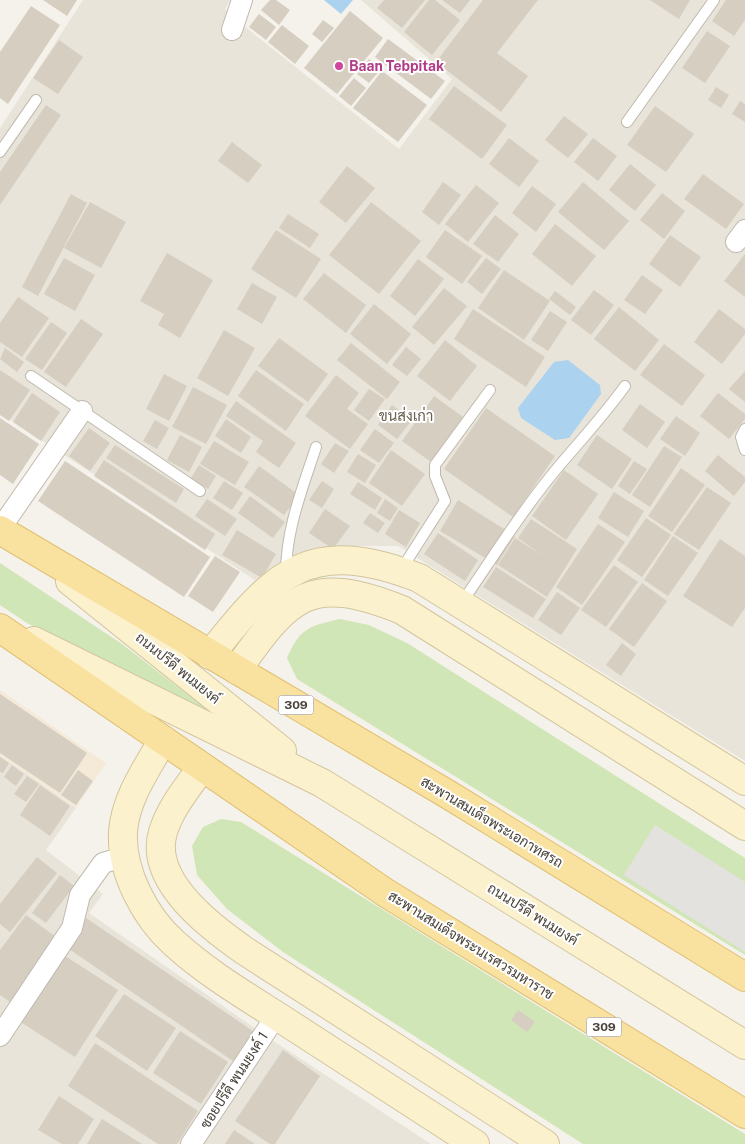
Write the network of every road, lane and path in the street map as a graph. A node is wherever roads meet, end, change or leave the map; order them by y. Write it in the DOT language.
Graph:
graph roads {
  1 [pos="242,0"];
  2 [pos="714,0"];
  3 [pos="232,30"];
  4 [pos="36,100"];
  5 [pos="627,122"];
  6 [pos="0,152"];
  7 [pos="31,376"];
  8 [pos="625,386"];
  9 [pos="490,390"];
  10 [pos="82,411"];
  11 [pos="745,429"];
  12 [pos="316,448"];
  13 [pos="745,450"];
  14 [pos="200,491"];
  15 [pos="0,530"];
  16 [pos="34,552"];
  17 [pos="400,571"];
  18 [pos="286,575"];
  19 [pos="461,604"];
  20 [pos="0,626"];
  21 [pos="210,655"];
  22 [pos="236,670"];
  23 [pos="163,740"];
  24 [pos="202,767"];
  25 [pos="745,781"];
  26 [pos="322,783"];
  27 [pos="745,826"];
  28 [pos="126,856"];
  29 [pos="745,977"];
  30 [pos="276,1016"];
  31 [pos="0,1036"];
  32 [pos="745,1045"];
  33 [pos="745,1114"];
  34 [pos="191,1144"];
  35 [pos="475,1144"];
  36 [pos="545,1144"];
  1 -- 3 [label="street"];
  2 -- 5 [label="lane"];
  4 -- 6 [label="lane"];
  7 -- 10 [label="lane"];
  8 -- 19 [label="lane"];
  9 -- 17 [label="lane"];
  10 -- 14 [label="lane"];
  10 -- 15 [label="street"];
  11 -- 13 [label="lane"];
  12 -- 18 [label="lane"];
  15 -- 16 [label="main road, ถนนปรีดี พนมยงค์"];
  16 -- 21 [label="main road, ถนนปรีดี พนมยงค์"];
  16 -- 26 [label="main road, ถนนปรีดี พนมยงค์"];
  17 -- 18 [label="main road"];
  17 -- 19 [label="main road"];
  18 -- 21 [label="main road"];
  19 -- 25 [label="main road"];
  20 -- 23 [label="main road, ถนนปรีดี พนมยงค์"];
  20 -- 26 [label="main road, ถนนปรีดี พนมยงค์"];
  21 -- 22 [label="main road, ถนนปรีดี พนมยงค์"];
  22 -- 27 [label="main road"];
  22 -- 29 [label="main road, สะพานสมเด็จพระเอกาทศรถ / 309"];
  23 -- 24 [label="main road, ถนนปรีดี พนมยงค์"];
  23 -- 28 [label="main road"];
  24 -- 33 [label="main road, สะพานสมเด็จพระนเรศวรมหาราช / 309"];
  24 -- 36 [label="main road"];
  26 -- 32 [label="main road, ถนนปรีดี พนมยงค์"];
  28 -- 30 [label="main road"];
  28 -- 31 [label="street"];
  30 -- 34 [label="street, ซอยปรีดี พนมยงค์ 1"];
  30 -- 35 [label="main road"];
}
